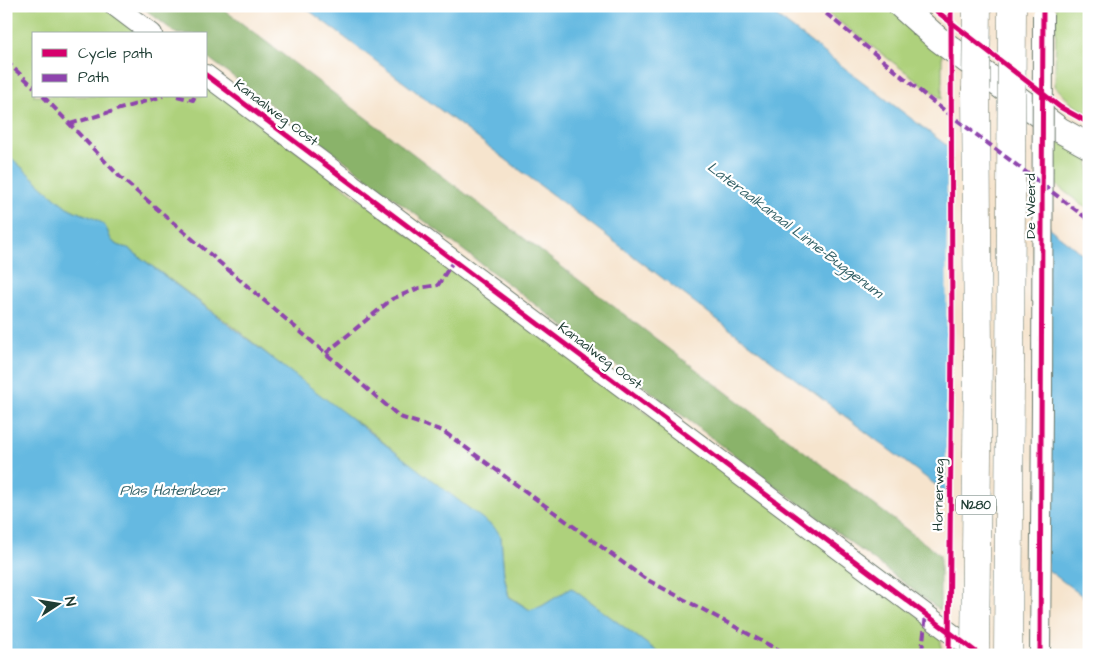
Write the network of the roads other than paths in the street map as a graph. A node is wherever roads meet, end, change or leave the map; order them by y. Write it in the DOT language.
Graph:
graph roads {
  1 [pos="115,6"];
  2 [pos="901,6"];
  3 [pos="977,6"];
  4 [pos="1012,6"];
  5 [pos="1043,11"];
  6 [pos="149,32"];
  7 [pos="208,76"];
  8 [pos="1089,146"];
  9 [pos="975,655"];
  10 [pos="980,655"];
  11 [pos="1008,655"];
  12 [pos="1040,655"];
  1 -- 6 [label="street"];
  2 -- 8 [label="main road"];
  3 -- 9 [label="highway, N280, bridge"];
  4 -- 11 [label="highway, N280, bridge"];
  5 -- 12 [label="street, De Weerd, bridge"];
  7 -- 10 [label="street, Kanaalweg Oost"];
}
